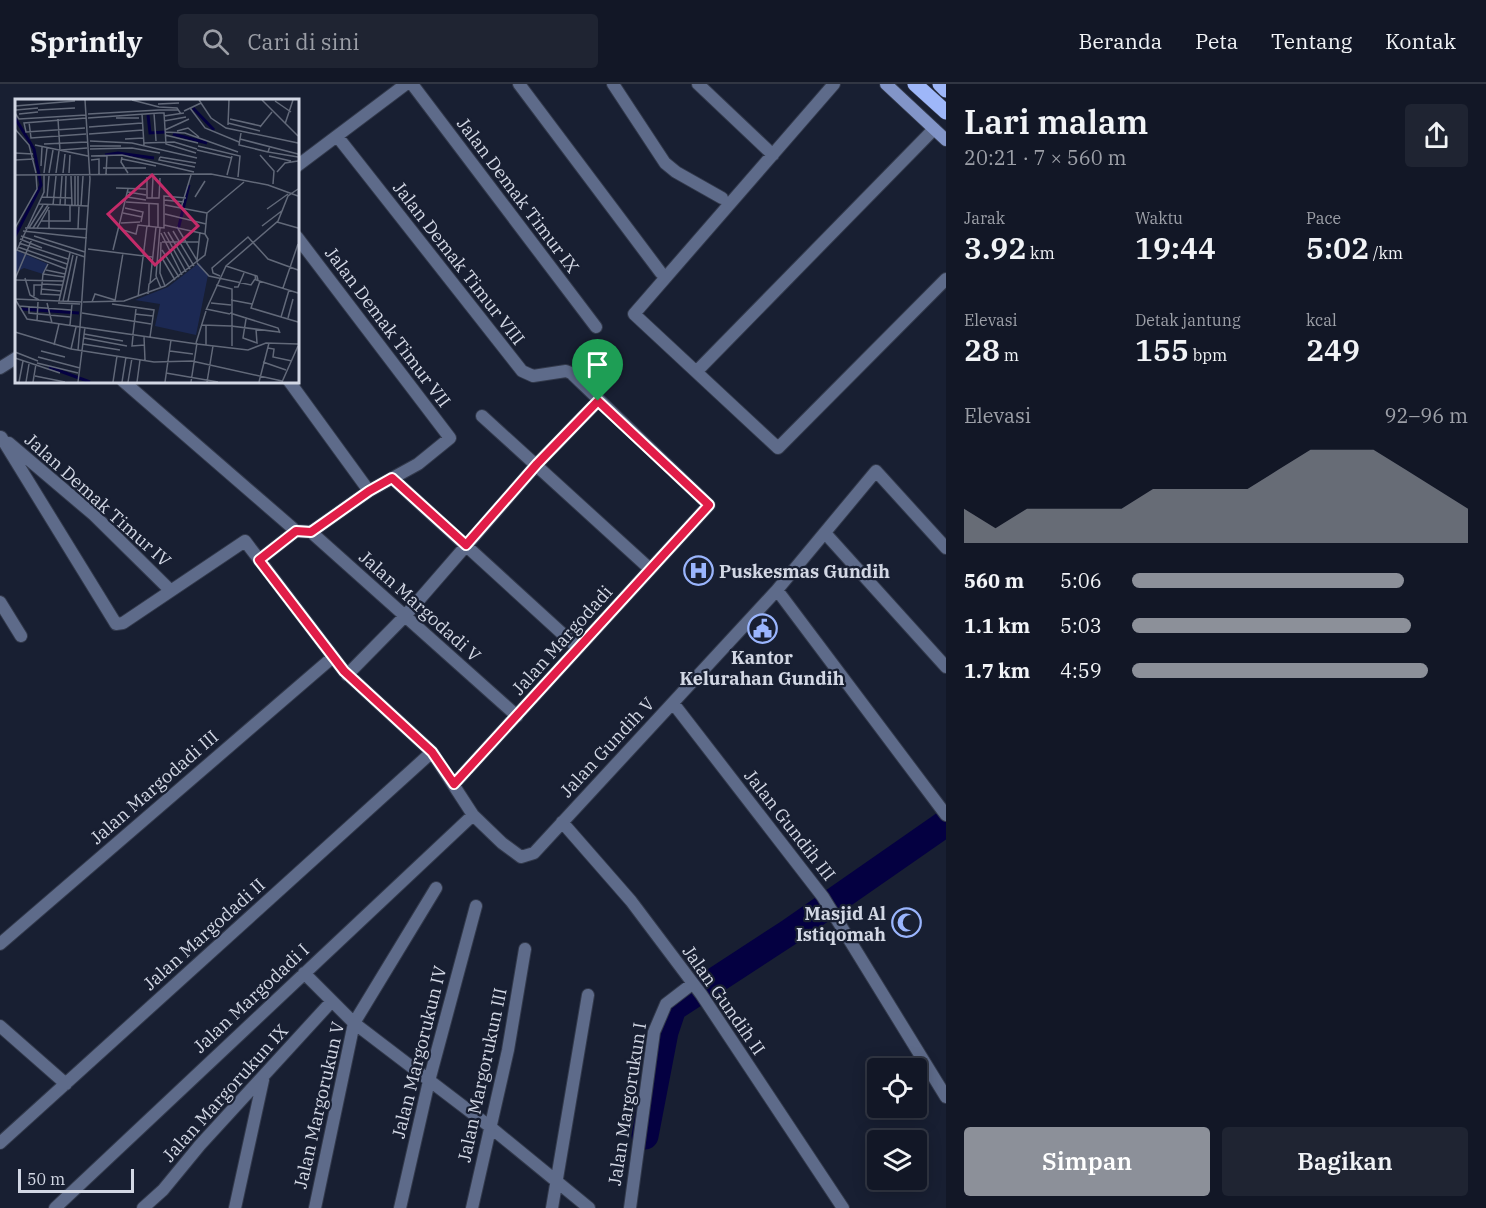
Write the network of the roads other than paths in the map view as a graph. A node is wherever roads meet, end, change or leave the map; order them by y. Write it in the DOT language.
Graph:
graph roads {
  1 [pos="406,84"];
  2 [pos="412,84"];
  3 [pos="519,84"];
  4 [pos="613,84"];
  5 [pos="698,84"];
  6 [pos="834,84"];
  7 [pos="886,84"];
  8 [pos="915,84"];
  9 [pos="940,84"];
  10 [pos="946,90"];
  11 [pos="946,112"];
  12 [pos="934,129"];
  13 [pos="337,136"];
  14 [pos="946,140"];
  15 [pos="773,155"];
  16 [pos="298,165"];
  17 [pos="722,198"];
  18 [pos="298,238"];
  19 [pos="661,273"];
  20 [pos="946,279"];
  21 [pos="596,327"];
  22 [pos="15,359"];
  23 [pos="0,368"];
  24 [pos="697,371"];
  25 [pos="124,382"];
  26 [pos="290,382"];
  27 [pos="598,401"];
  28 [pos="482,416"];
  29 [pos="1,436"];
  30 [pos="537,464"];
  31 [pos="392,478"];
  32 [pos="369,491"];
  33 [pos="296,531"];
  34 [pos="311,532"];
  35 [pos="825,533"];
  36 [pos="466,545"];
  37 [pos="946,548"];
  38 [pos="259,560"];
  39 [pos="650,568"];
  40 [pos="170,590"];
  41 [pos="777,590"];
  42 [pos="0,602"];
  43 [pos="405,616"];
  44 [pos="21,636"];
  45 [pos="578,648"];
  46 [pos="333,657"];
  47 [pos="946,667"];
  48 [pos="347,675"];
  49 [pos="674,703"];
  50 [pos="517,717"];
  51 [pos="432,752"];
  52 [pos="454,784"];
  53 [pos="944,808"];
  54 [pos="473,816"];
  55 [pos="562,822"];
  56 [pos="436,888"];
  57 [pos="476,906"];
  58 [pos="0,944"];
  59 [pos="525,949"];
  60 [pos="304,973"];
  61 [pos="695,988"];
  62 [pos="588,995"];
  63 [pos="332,1000"];
  64 [pos="354,1023"];
  65 [pos="0,1026"];
  66 [pos="263,1079"];
  67 [pos="429,1082"];
  68 [pos="66,1084"];
  69 [pos="946,1097"];
  70 [pos="489,1126"];
  71 [pos="0,1143"];
  72 [pos="556,1184"];
  73 [pos="163,1190"];
  74 [pos="55,1208"];
  75 [pos="143,1208"];
  76 [pos="159,1208"];
  77 [pos="235,1208"];
  78 [pos="315,1208"];
  79 [pos="400,1208"];
  80 [pos="472,1208"];
  81 [pos="552,1208"];
  82 [pos="589,1208"];
  83 [pos="630,1208"];
  84 [pos="843,1208"];
  1 -- 13 [label="street"];
  2 -- 21 [label="street, Jalan Demak Timur IX"];
  3 -- 19 [label="street"];
  4 -- 17 [label="street"];
  5 -- 15 [label="street"];
  6 -- 15 [label="street"];
  7 -- 12 [label="main road"];
  8 -- 11 [label="main road"];
  9 -- 10 [label="main road"];
  12 -- 14 [label="main road"];
  12 -- 24 [label="street"];
  13 -- 16 [label="street"];
  13 -- 27 [label="street, Jalan Demak Timur VIII"];
  15 -- 24 [label="street"];
  18 -- 31 [label="street, Jalan Demak Timur VII"];
  20 -- 24 [label="street"];
  22 -- 23 [label="street"];
  25 -- 33 [label="street"];
  26 -- 32 [label="street"];
  27 -- 30 [label="street"];
  27 -- 39 [label="street, Jalan Margodadi"];
  28 -- 30 [label="street"];
  29 -- 40 [label="street, Jalan Demak Timur IV"];
  29 -- 40 [label="street, Jalan Demak Timur IV"];
  30 -- 36 [label="street"];
  30 -- 39 [label="street"];
  31 -- 32 [label="street"];
  31 -- 36 [label="street"];
  32 -- 34 [label="street"];
  33 -- 34 [label="street"];
  33 -- 38 [label="street"];
  34 -- 43 [label="street, Jalan Margodadi V"];
  35 -- 37 [label="street, Jalan Gundih V"];
  35 -- 41 [label="street, Jalan Gundih V"];
  35 -- 47 [label="street"];
  36 -- 43 [label="street"];
  36 -- 45 [label="street"];
  38 -- 40 [label="street, Jalan Gundih V"];
  38 -- 46 [label="street, Jalan Gundih V"];
  39 -- 45 [label="street, Jalan Margodadi"];
  41 -- 49 [label="street, Jalan Gundih V"];
  41 -- 53 [label="street"];
  42 -- 44 [label="street"];
  43 -- 48 [label="street"];
  43 -- 50 [label="street, Jalan Margodadi V"];
  45 -- 50 [label="street, Jalan Margodadi"];
  46 -- 48 [label="street, Jalan Gundih V"];
  46 -- 58 [label="street, Jalan Margodadi III"];
  48 -- 51 [label="street, Jalan Gundih V"];
  49 -- 55 [label="street, Jalan Gundih V"];
  49 -- 69 [label="street, Jalan Gundih III"];
  50 -- 52 [label="street, Jalan Margodadi"];
  51 -- 52 [label="street, Jalan Gundih V"];
  51 -- 68 [label="street, Jalan Margodadi II"];
  52 -- 54 [label="street, Jalan Gundih V"];
  54 -- 55 [label="street, Jalan Gundih V"];
  54 -- 60 [label="street, Jalan Margodadi I"];
  55 -- 61 [label="street, Jalan Gundih II"];
  56 -- 64 [label="street, Jalan Margorukun V"];
  57 -- 67 [label="street, Jalan Margorukun IV"];
  59 -- 70 [label="street, Jalan Margorukun III"];
  60 -- 63 [label="street"];
  60 -- 74 [label="street, Jalan Margodadi I"];
  61 -- 83 [label="street, Jalan Margorukun I"];
  61 -- 84 [label="street, Jalan Gundih II"];
  62 -- 72 [label="street"];
  63 -- 64 [label="street"];
  63 -- 66 [label="street, Jalan Margorukun IX"];
  64 -- 67 [label="street"];
  64 -- 78 [label="street, Jalan Margorukun V"];
  65 -- 68 [label="street"];
  66 -- 73 [label="street, Jalan Margorukun IX"];
  66 -- 77 [label="street"];
  67 -- 70 [label="street"];
  67 -- 79 [label="street, Jalan Margorukun IV"];
  68 -- 71 [label="street, Jalan Margodadi II"];
  70 -- 72 [label="street"];
  70 -- 80 [label="street, Jalan Margorukun III"];
  72 -- 81 [label="street"];
  72 -- 82 [label="street"];
  73 -- 75 [label="street, Jalan Margorukun IX"];
  73 -- 76 [label="street"];
}
